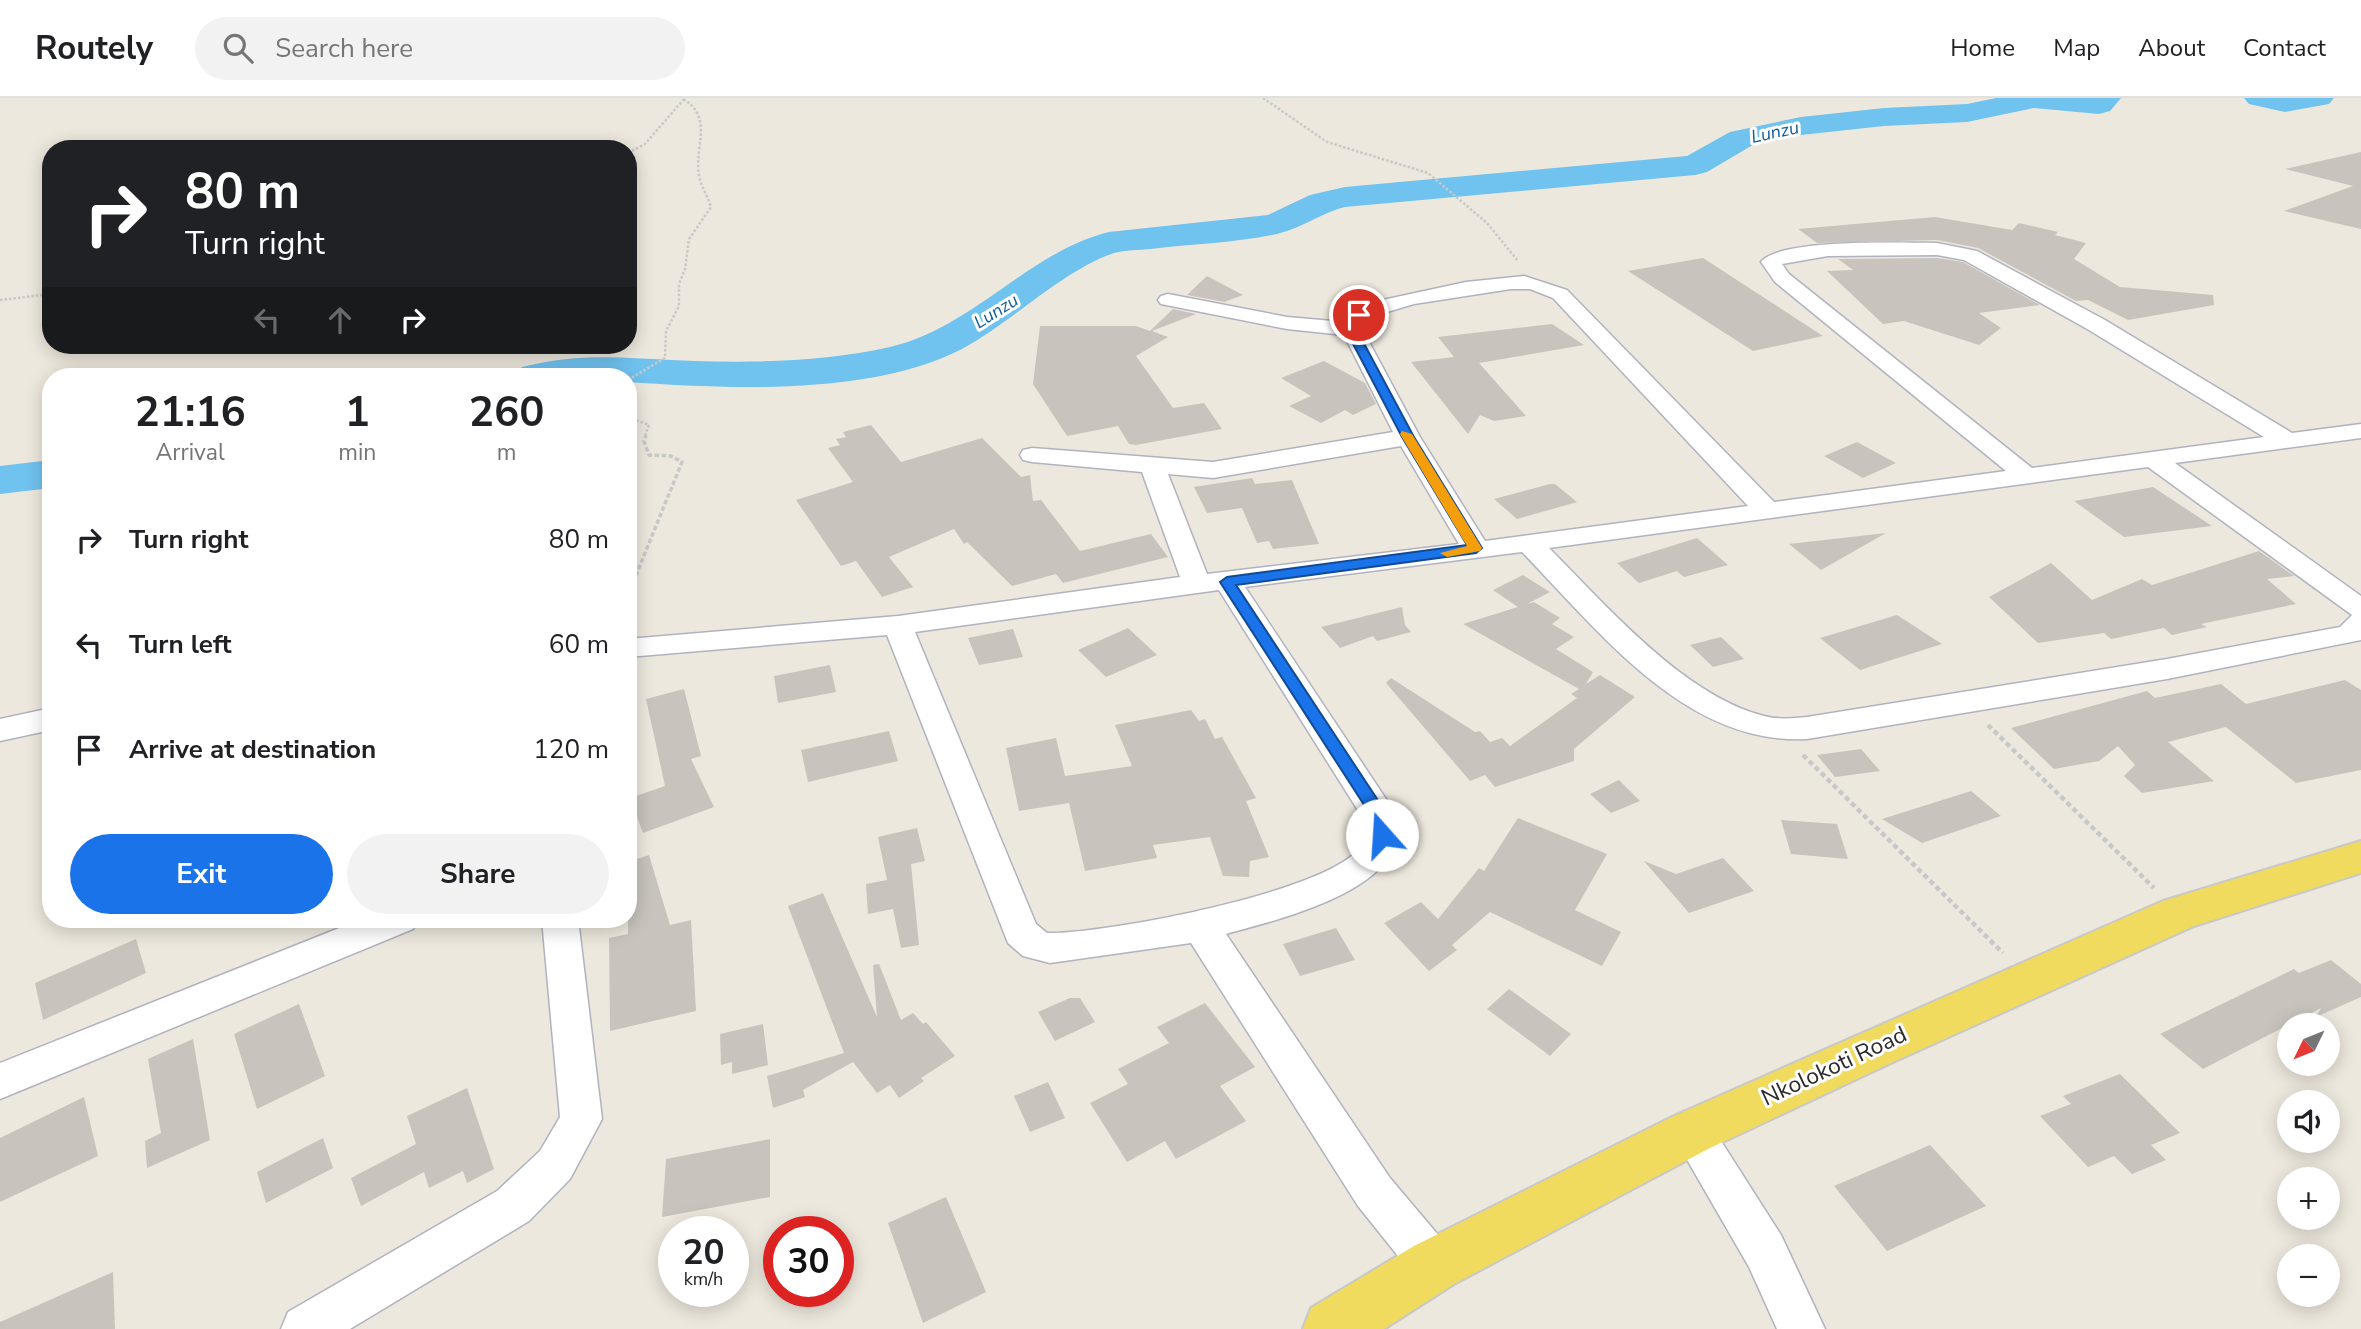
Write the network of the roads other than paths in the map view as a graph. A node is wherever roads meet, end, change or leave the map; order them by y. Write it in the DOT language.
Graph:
graph roads {
  1 [pos="1168,300"];
  2 [pos="1352,329"];
  3 [pos="2361,431"];
  4 [pos="1408,437"];
  5 [pos="2290,442"];
  6 [pos="1032,456"];
  7 [pos="2153,459"];
  8 [pos="1153,467"];
  9 [pos="2026,475"];
  10 [pos="1767,510"];
  11 [pos="1527,542"];
  12 [pos="1476,548"];
  13 [pos="1212,583"];
  14 [pos="2361,608"];
  15 [pos="2361,622"];
  16 [pos="898,625"];
  17 [pos="637,647"];
  18 [pos="42,721"];
  19 [pos="0,730"];
  20 [pos="2361,858"];
  21 [pos="1200,926"];
  22 [pos="378,928"];
  23 [pos="561,928"];
  24 [pos="0,1081"];
  25 [pos="1692,1132"];
  26 [pos="1434,1265"];
  27 [pos="305,1329"];
  28 [pos="1332,1329"];
  29 [pos="1801,1329"];
  1 -- 2 [label="street"];
  2 -- 4 [label="street"];
  2 -- 10 [label="street"];
  3 -- 5 [label="street"];
  4 -- 8 [label="street"];
  4 -- 12 [label="street"];
  5 -- 7 [label="street"];
  5 -- 9 [label="street"];
  6 -- 8 [label="street"];
  7 -- 9 [label="street"];
  7 -- 14 [label="street"];
  8 -- 13 [label="street"];
  9 -- 10 [label="street"];
  10 -- 11 [label="street"];
  11 -- 12 [label="street"];
  11 -- 15 [label="street"];
  12 -- 13 [label="street"];
  13 -- 16 [label="street"];
  13 -- 21 [label="street"];
  16 -- 17 [label="street"];
  16 -- 21 [label="street"];
  18 -- 19 [label="street"];
  20 -- 25 [label="main road, Nkolokoti Road"];
  21 -- 26 [label="street"];
  22 -- 24 [label="street"];
  23 -- 27 [label="street"];
  25 -- 26 [label="main road, Nkolokoti Road"];
  25 -- 29 [label="street"];
  26 -- 28 [label="main road, Nkolokoti Road"];
}
